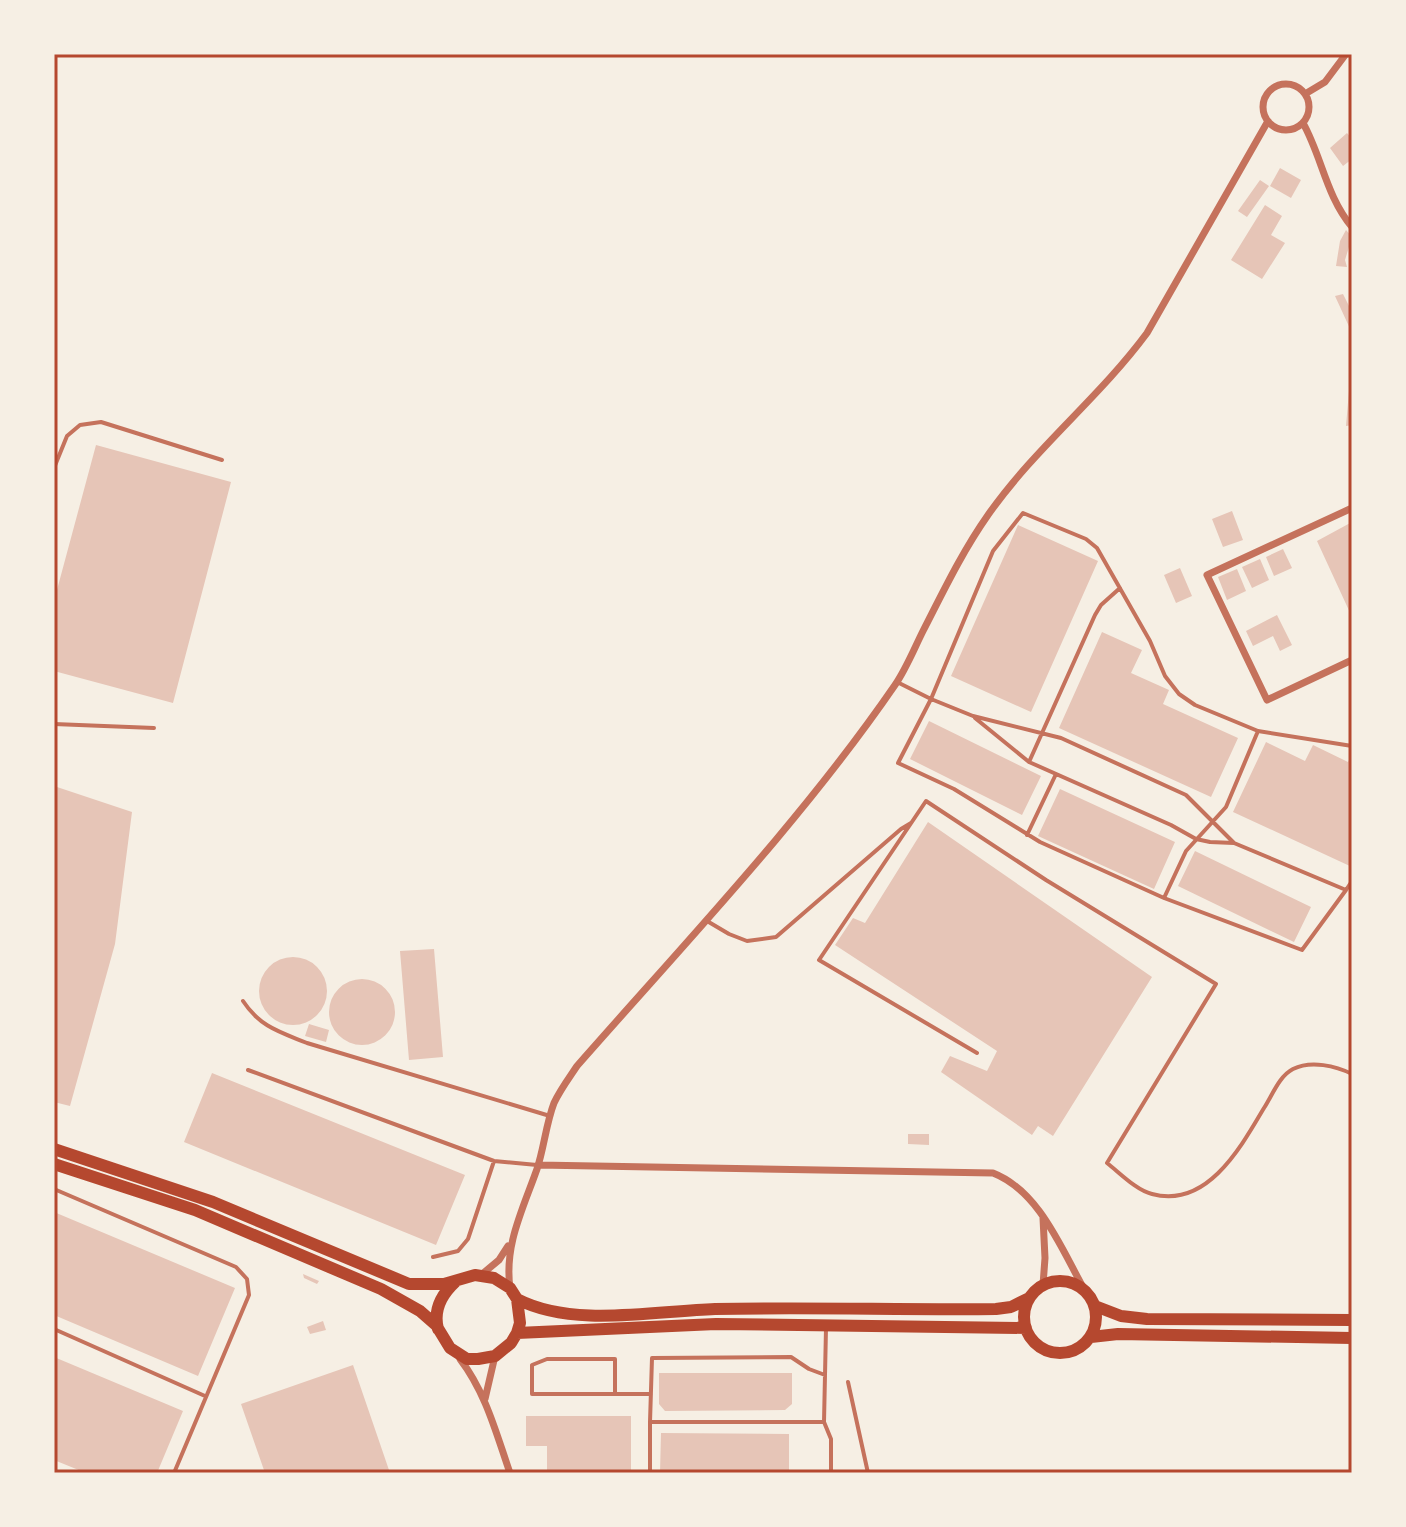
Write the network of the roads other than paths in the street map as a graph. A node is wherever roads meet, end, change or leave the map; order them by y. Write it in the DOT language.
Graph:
graph roads {
  1 [pos="1346,54"];
  2 [pos="1305,94"];
  3 [pos="1268,121"];
  4 [pos="1303,123"];
  5 [pos="1352,227"];
  6 [pos="222,460"];
  7 [pos="54,468"];
  8 [pos="1352,508"];
  9 [pos="1120,588"];
  10 [pos="1352,660"];
  11 [pos="897,682"];
  12 [pos="931,699"];
  13 [pos="973,716"];
  14 [pos="54,724"];
  15 [pos="154,728"];
  16 [pos="1258,731"];
  17 [pos="1042,732"];
  18 [pos="1352,746"];
  19 [pos="1029,762"];
  20 [pos="1056,774"];
  21 [pos="914,821"];
  22 [pos="1215,822"];
  23 [pos="1027,835"];
  24 [pos="1196,839"];
  25 [pos="1234,843"];
  26 [pos="1352,881"];
  27 [pos="1346,890"];
  28 [pos="1164,898"];
  29 [pos="705,920"];
  30 [pos="243,1001"];
  31 [pos="977,1053"];
  32 [pos="248,1070"];
  33 [pos="1352,1074"];
  34 [pos="550,1116"];
  35 [pos="54,1149"];
  36 [pos="494,1161"];
  37 [pos="54,1164"];
  38 [pos="538,1165"];
  39 [pos="54,1189"];
  40 [pos="1043,1216"];
  41 [pos="511,1241"];
  42 [pos="433,1257"];
  43 [pos="481,1275"];
  44 [pos="458,1280"];
  45 [pos="1043,1285"];
  46 [pos="1084,1289"];
  47 [pos="514,1293"];
  48 [pos="1029,1298"];
  49 [pos="1095,1306"];
  50 [pos="1352,1320"];
  51 [pos="827,1325"];
  52 [pos="1026,1328"];
  53 [pos="54,1329"];
  54 [pos="439,1332"];
  55 [pos="517,1333"];
  56 [pos="1091,1337"];
  57 [pos="1352,1338"];
  58 [pos="456,1354"];
  59 [pos="495,1356"];
  60 [pos="825,1375"];
  61 [pos="848,1382"];
  62 [pos="615,1394"];
  63 [pos="651,1394"];
  64 [pos="205,1396"];
  65 [pos="485,1399"];
  66 [pos="650,1422"];
  67 [pos="824,1422"];
  68 [pos="174,1473"];
  69 [pos="510,1473"];
  70 [pos="650,1473"];
  71 [pos="808,1473"];
  72 [pos="831,1473"];
  73 [pos="868,1473"];
  1 -- 2 [label="street"];
  2 -- 3 [label="street"];
  2 -- 4 [label="street"];
  3 -- 4 [label="street"];
  3 -- 11 [label="street"];
  4 -- 5 [label="street"];
  6 -- 7 [label="lane"];
  8 -- 10 [label="street"];
  9 -- 12 [label="lane"];
  9 -- 16 [label="lane"];
  9 -- 17 [label="lane"];
  11 -- 12 [label="lane"];
  11 -- 29 [label="street"];
  12 -- 13 [label="lane"];
  12 -- 23 [label="lane"];
  13 -- 17 [label="lane"];
  13 -- 19 [label="lane"];
  14 -- 15 [label="lane"];
  16 -- 18 [label="lane"];
  16 -- 22 [label="lane"];
  17 -- 19 [label="lane"];
  17 -- 22 [label="lane"];
  19 -- 20 [label="lane"];
  20 -- 23 [label="lane"];
  20 -- 24 [label="lane"];
  21 -- 29 [label="lane"];
  21 -- 31 [label="lane"];
  21 -- 33 [label="lane"];
  22 -- 24 [label="lane"];
  22 -- 25 [label="lane"];
  23 -- 28 [label="lane"];
  24 -- 25 [label="lane"];
  24 -- 28 [label="lane"];
  25 -- 27 [label="lane"];
  26 -- 27 [label="lane"];
  27 -- 28 [label="lane"];
  29 -- 34 [label="street"];
  30 -- 34 [label="lane"];
  32 -- 36 [label="lane"];
  34 -- 38 [label="street"];
  35 -- 44 [label="main road"];
  36 -- 38 [label="lane"];
  36 -- 42 [label="lane"];
  37 -- 54 [label="main road"];
  38 -- 40 [label="street"];
  38 -- 41 [label="street"];
  39 -- 64 [label="lane"];
  40 -- 45 [label="street"];
  40 -- 46 [label="street"];
  41 -- 43 [label="street"];
  41 -- 47 [label="street"];
  43 -- 44 [label="main road"];
  43 -- 47 [label="main road"];
  44 -- 54 [label="main road"];
  45 -- 46 [label="main road"];
  45 -- 48 [label="main road"];
  46 -- 49 [label="main road"];
  47 -- 48 [label="main road"];
  47 -- 55 [label="main road"];
  48 -- 52 [label="main road"];
  49 -- 50 [label="main road"];
  49 -- 56 [label="main road"];
  51 -- 52 [label="main road"];
  51 -- 55 [label="main road"];
  51 -- 60 [label="lane"];
  52 -- 56 [label="main road"];
  53 -- 64 [label="lane"];
  54 -- 58 [label="main road"];
  55 -- 59 [label="main road"];
  56 -- 57 [label="main road"];
  58 -- 59 [label="main road"];
  58 -- 65 [label="street"];
  59 -- 65 [label="street"];
  60 -- 63 [label="lane"];
  60 -- 67 [label="lane"];
  61 -- 73 [label="lane"];
  62 -- 62 [label="lane"];
  62 -- 63 [label="lane"];
  63 -- 66 [label="lane"];
  64 -- 68 [label="lane"];
  65 -- 69 [label="street"];
  66 -- 67 [label="lane"];
  66 -- 70 [label="lane"];
  67 -- 72 [label="lane"];
  71 -- 72 [label="lane"];
}
